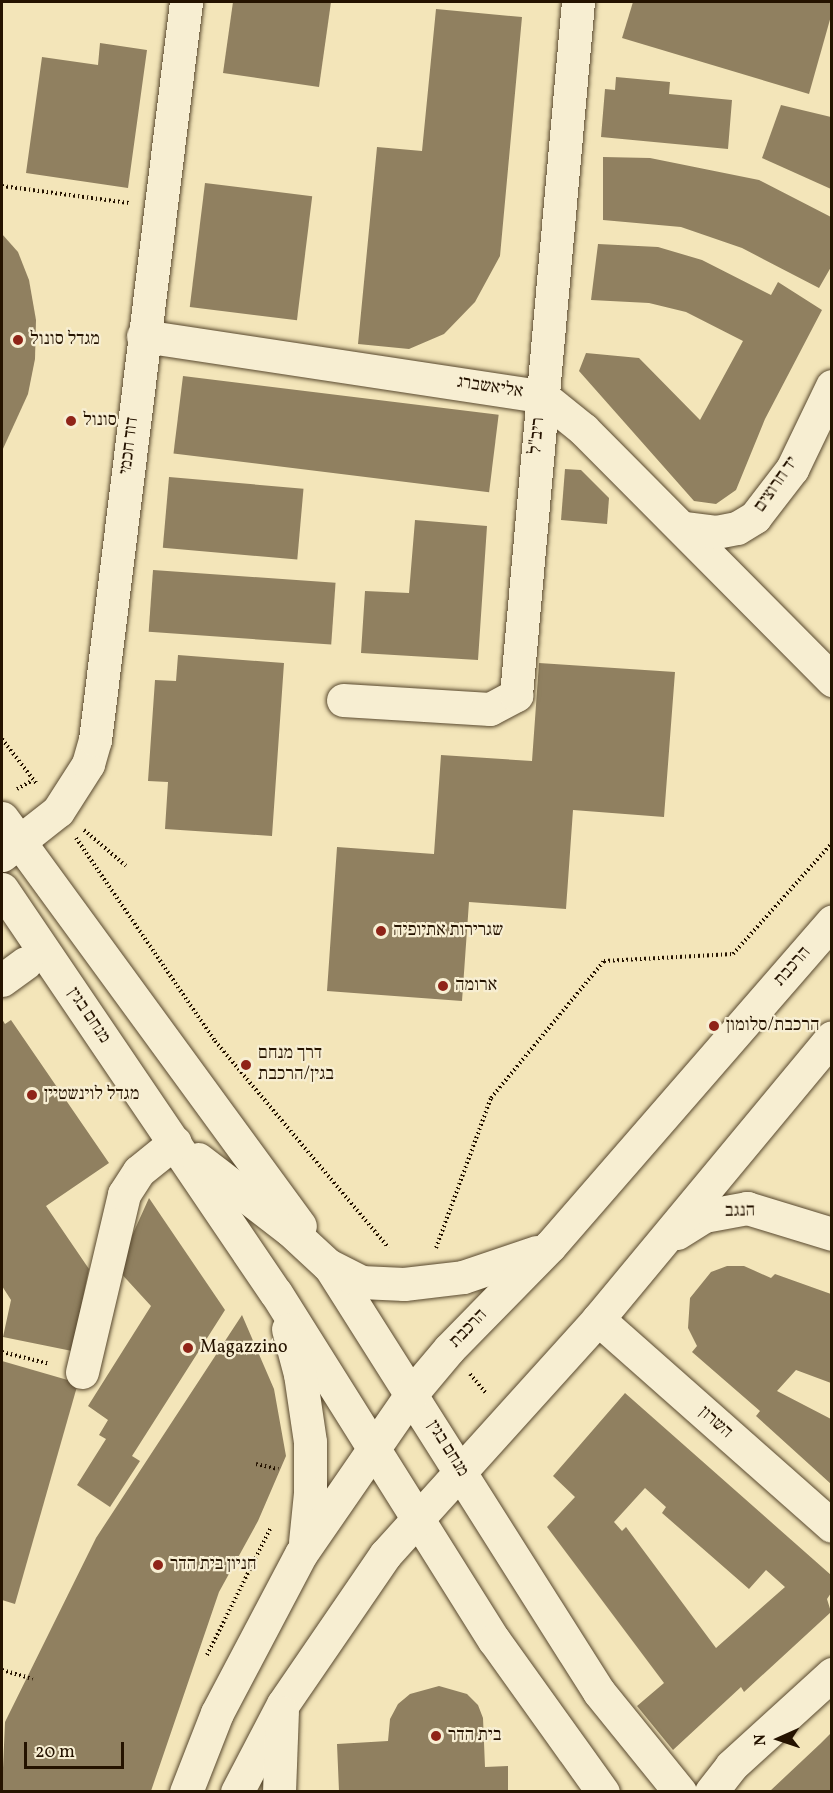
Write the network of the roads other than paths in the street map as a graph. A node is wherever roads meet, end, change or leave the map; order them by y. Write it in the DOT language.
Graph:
graph roads {
  1 [pos="186,2"];
  2 [pos="578,2"];
  3 [pos="143,336"];
  4 [pos="831,386"];
  5 [pos="542,396"];
  6 [pos="684,528"];
  7 [pos="825,672"];
  8 [pos="343,700"];
  9 [pos="7,838"];
  10 [pos="2,889"];
  11 [pos="2,919"];
  12 [pos="831,922"];
  13 [pos="13,971"];
  14 [pos="94,1026"];
  15 [pos="831,1037"];
  16 [pos="175,1142"];
  17 [pos="831,1234"];
  18 [pos="550,1246"];
  19 [pos="657,1248"];
  20 [pos="330,1267"];
  21 [pos="276,1293"];
  22 [pos="598,1319"];
  23 [pos="82,1372"];
  24 [pos="412,1393"];
  25 [pos="374,1447"];
  26 [pos="460,1470"];
  27 [pos="417,1515"];
  28 [pos="831,1526"];
  29 [pos="301,1554"];
  30 [pos="831,1674"];
  31 [pos="283,1704"];
  32 [pos="186,1791"];
  33 [pos="237,1791"];
  34 [pos="279,1791"];
  35 [pos="603,1791"];
  36 [pos="680,1791"];
  37 [pos="711,1791"];
  1 -- 3 [label="street, דוד חכמי"];
  2 -- 5 [label="street, ריב\"ל"];
  3 -- 5 [label="street, אליאשברג"];
  3 -- 9 [label="street, דוד חכמי"];
  4 -- 6 [label="street, יד חרוצים"];
  5 -- 6 [label="street, אליאשברג"];
  5 -- 8 [label="street, ריב\"ל"];
  6 -- 7 [label="street, אליאשברג"];
  9 -- 20 [label="street"];
  10 -- 14 [label="street, מנחם בגין"];
  11 -- 13 [label="street"];
  12 -- 18 [label="street, הרכבת"];
  13 -- 14 [label="street"];
  14 -- 16 [label="street, מנחם בגין"];
  15 -- 19 [label="street"];
  16 -- 20 [label="street, מנחם בגין"];
  16 -- 21 [label="street, מנחם בגין"];
  16 -- 23 [label="street"];
  17 -- 19 [label="street, הנגב"];
  18 -- 20 [label="street"];
  18 -- 24 [label="street, הרכבת"];
  19 -- 22 [label="street"];
  20 -- 24 [label="street, מנחם בגין"];
  21 -- 25 [label="street, מנחם בגין"];
  21 -- 29 [label="street"];
  22 -- 26 [label="street"];
  22 -- 28 [label="street, השרון"];
  24 -- 25 [label="street, הרכבת"];
  24 -- 26 [label="street, מנחם בגין"];
  25 -- 27 [label="street, מנחם בגין"];
  25 -- 29 [label="street, הרכבת"];
  26 -- 27 [label="street"];
  26 -- 36 [label="street, מנחם בגין"];
  27 -- 31 [label="street"];
  27 -- 35 [label="street, מנחם בגין"];
  29 -- 32 [label="street, הרכבת"];
  30 -- 37 [label="street"];
  31 -- 33 [label="street"];
  31 -- 34 [label="street"];
}
